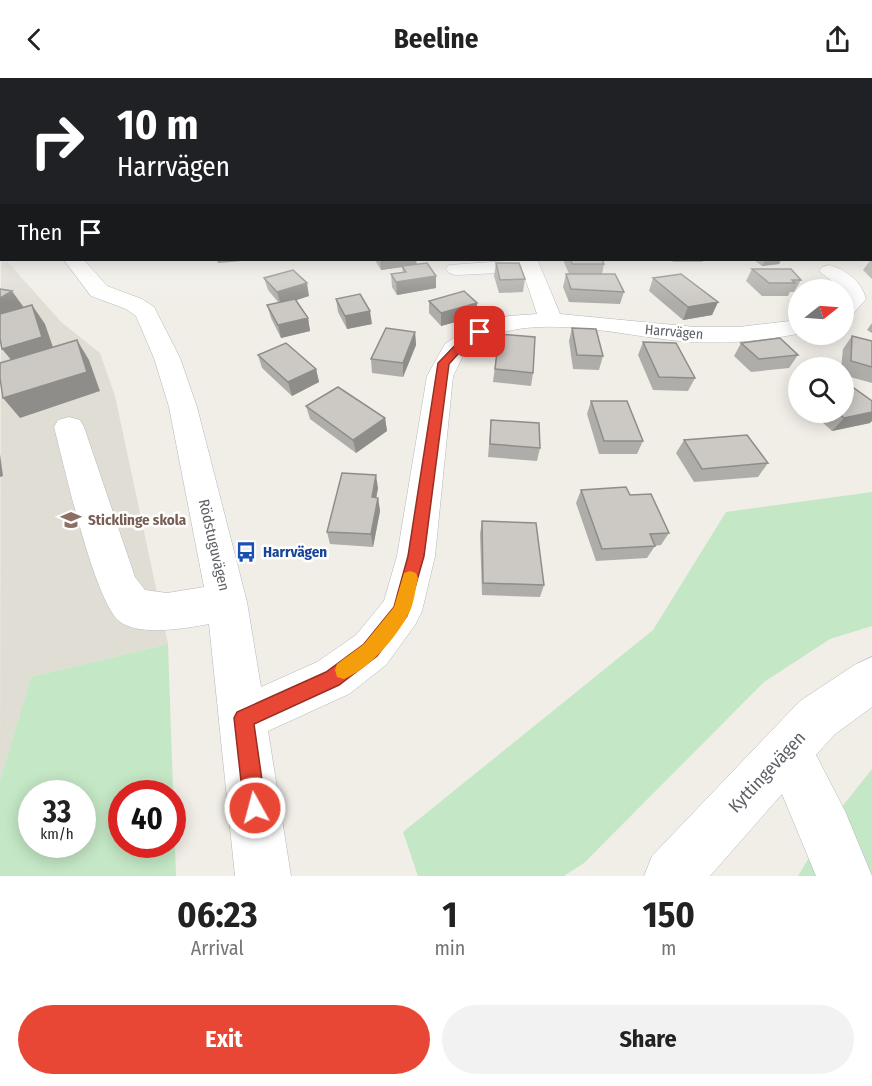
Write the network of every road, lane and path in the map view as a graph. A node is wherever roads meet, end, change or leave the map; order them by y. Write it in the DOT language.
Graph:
graph roads {
  1 [pos="75,261"];
  2 [pos="456,269"];
  3 [pos="829,271"];
  4 [pos="841,279"];
  5 [pos="551,320"];
  6 [pos="788,328"];
  7 [pos="69,427"];
  8 [pos="227,602"];
  9 [pos="872,681"];
  10 [pos="244,718"];
  11 [pos="787,750"];
  12 [pos="263,876"];
  13 [pos="672,876"];
  14 [pos="844,876"];
  1 -- 8 [label="street, Rödstuguvägen"];
  2 -- 5 [label="street"];
  3 -- 4 [label="street"];
  5 -- 6 [label="street, Harrvägen"];
  5 -- 10 [label="street, Harrvägen"];
  7 -- 8 [label="street"];
  8 -- 10 [label="street, Rödstuguvägen"];
  9 -- 11 [label="street, Kyttingevägen"];
  10 -- 12 [label="street, Rödstuguvägen"];
  11 -- 13 [label="street, Kyttingevägen"];
  11 -- 14 [label="street"];
}
